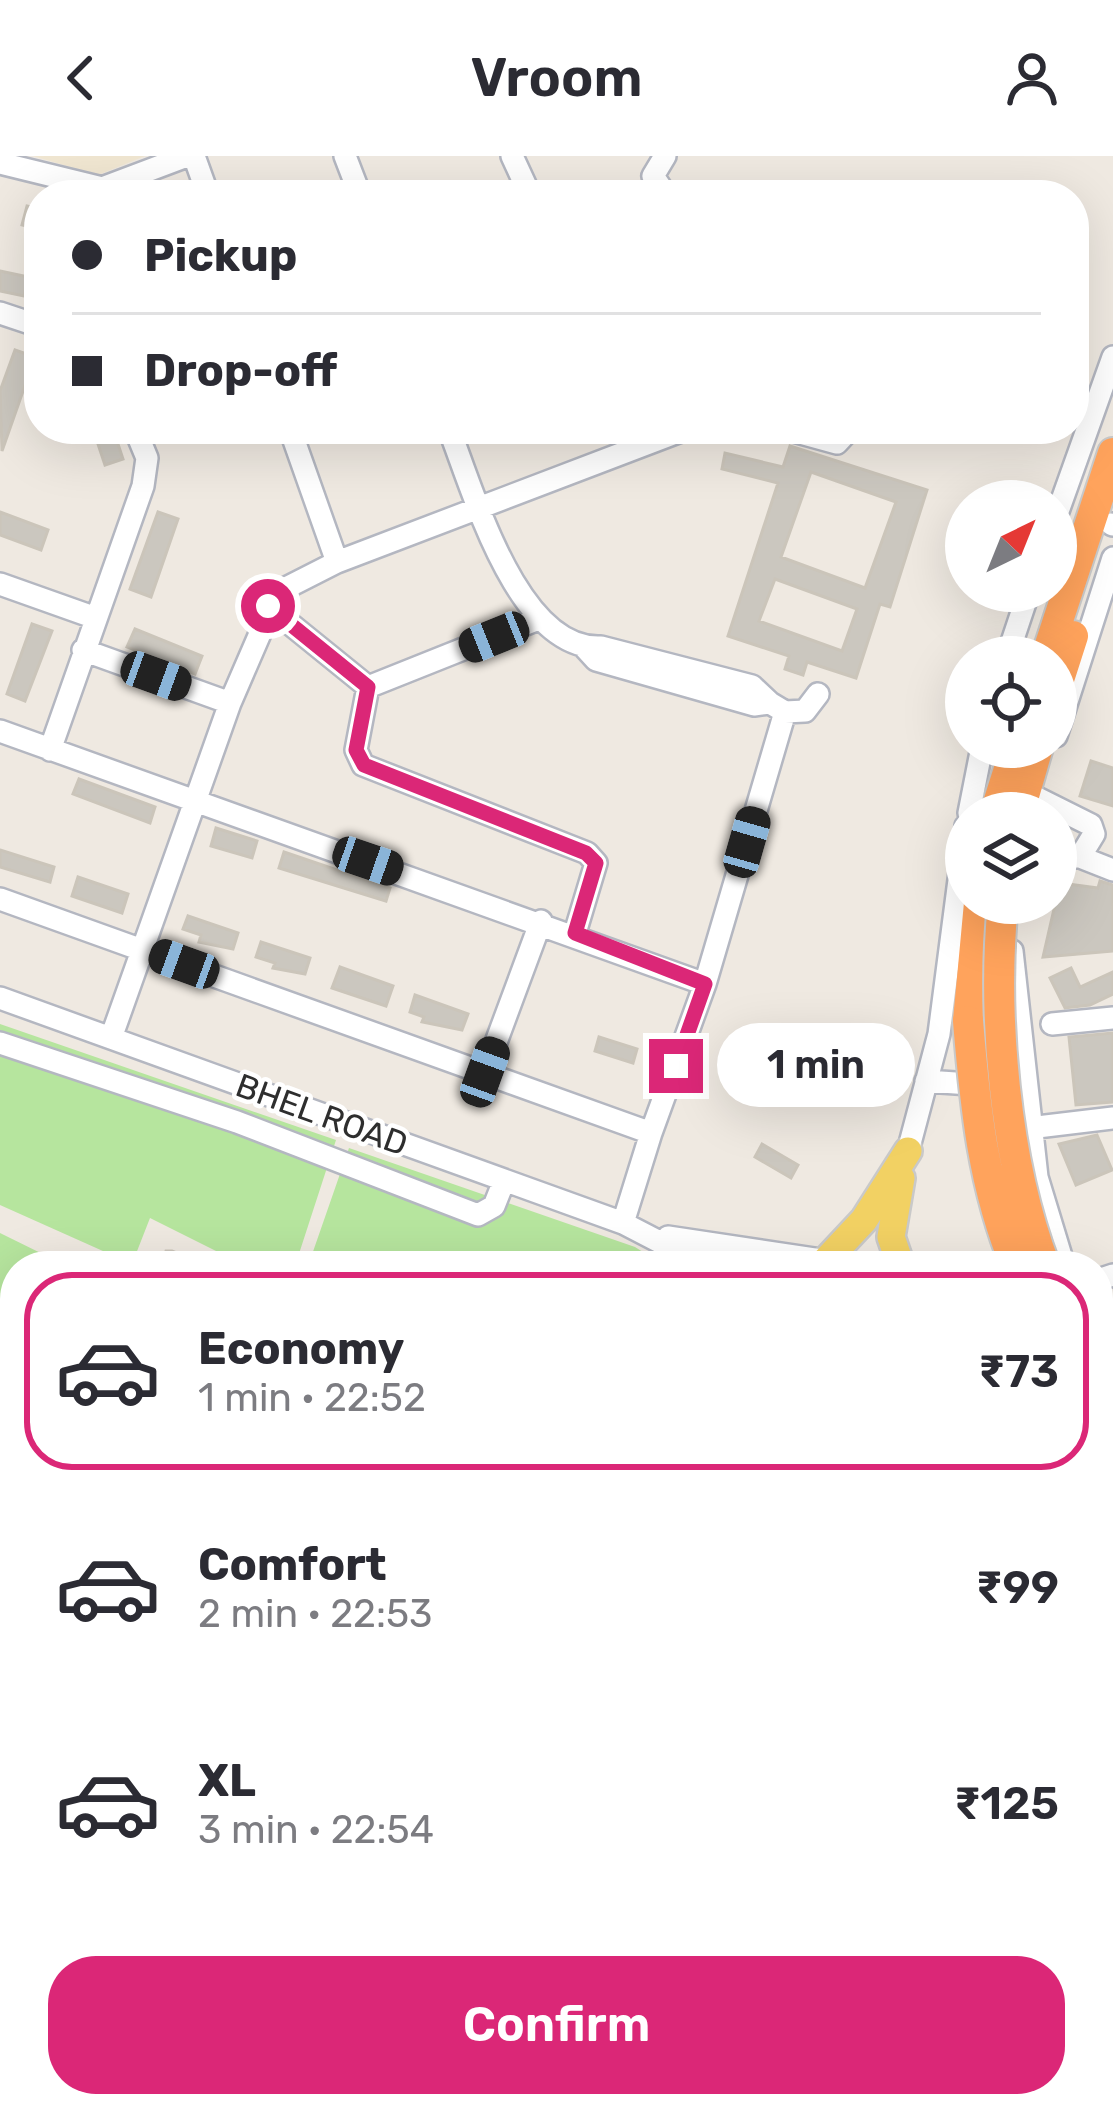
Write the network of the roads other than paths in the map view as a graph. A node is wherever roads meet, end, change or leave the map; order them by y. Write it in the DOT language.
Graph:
graph roads {
  1 [pos="191,156"];
  2 [pos="0,163"];
  3 [pos="41,165"];
  4 [pos="81,180"];
  5 [pos="124,180"];
  6 [pos="1113,357"];
  7 [pos="1089,424"];
  8 [pos="141,444"];
  9 [pos="295,444"];
  10 [pos="455,444"];
  11 [pos="624,444"];
  12 [pos="1082,444"];
  13 [pos="1113,453"];
  14 [pos="1069,480"];
  15 [pos="480,509"];
  16 [pos="1112,522"];
  17 [pos="1113,559"];
  18 [pos="337,562"];
  19 [pos="0,584"];
  20 [pos="268,606"];
  21 [pos="93,617"];
  22 [pos="536,620"];
  23 [pos="1053,636"];
  24 [pos="1074,636"];
  25 [pos="82,650"];
  26 [pos="1077,671"];
  27 [pos="368,687"];
  28 [pos="818,694"];
  29 [pos="230,703"];
  30 [pos="777,708"];
  31 [pos="0,731"];
  32 [pos="50,750"];
  33 [pos="195,800"];
  34 [pos="1102,828"];
  35 [pos="1080,857"];
  36 [pos="1113,870"];
  37 [pos="0,899"];
  38 [pos="541,921"];
  39 [pos="953,924"];
  40 [pos="977,924"];
  41 [pos="1002,924"];
  42 [pos="1012,924"];
  43 [pos="575,933"];
  44 [pos="141,948"];
  45 [pos="707,977"];
  46 [pos="0,998"];
  47 [pos="1113,1018"];
  48 [pos="1052,1024"];
  49 [pos="111,1038"];
  50 [pos="0,1043"];
  51 [pos="485,1072"];
  52 [pos="926,1081"];
  53 [pos="1025,1087"];
  54 [pos="1113,1118"];
  55 [pos="1029,1128"];
  56 [pos="651,1133"];
  57 [pos="908,1150"];
  58 [pos="504,1180"];
  59 [pos="633,1227"];
  60 [pos="678,1251"];
  61 [pos="758,1251"];
  62 [pos="837,1251"];
  63 [pos="896,1251"];
  64 [pos="1010,1251"];
  65 [pos="1042,1251"];
  66 [pos="1058,1251"];
  1 -- 5 [label="street"];
  2 -- 3 [label="street"];
  3 -- 4 [label="street"];
  6 -- 7 [label="street"];
  8 -- 21 [label="street"];
  9 -- 18 [label="street"];
  10 -- 15 [label="street"];
  11 -- 15 [label="street"];
  12 -- 14 [label="street"];
  13 -- 23 [label="highway"];
  15 -- 18 [label="street"];
  15 -- 22 [label="street"];
  16 -- 24 [label="highway"];
  17 -- 26 [label="street"];
  18 -- 20 [label="street"];
  19 -- 21 [label="street"];
  20 -- 27 [label="street"];
  20 -- 29 [label="street"];
  21 -- 25 [label="street"];
  22 -- 27 [label="street"];
  22 -- 30 [label="street"];
  25 -- 29 [label="street"];
  25 -- 32 [label="street"];
  27 -- 43 [label="street"];
  28 -- 30 [label="street"];
  29 -- 33 [label="street"];
  30 -- 45 [label="street"];
  31 -- 32 [label="street"];
  32 -- 33 [label="street"];
  33 -- 38 [label="street"];
  33 -- 44 [label="street"];
  34 -- 35 [label="street"];
  35 -- 36 [label="street"];
  37 -- 44 [label="street"];
  38 -- 43 [label="street"];
  38 -- 51 [label="street"];
  39 -- 52 [label="street"];
  40 -- 64 [label="highway, bridge"];
  41 -- 65 [label="highway, bridge"];
  42 -- 53 [label="street"];
  43 -- 45 [label="street"];
  44 -- 49 [label="street"];
  44 -- 51 [label="street"];
  45 -- 56 [label="street"];
  46 -- 49 [label="street, BHEL ROAD"];
  47 -- 48 [label="street"];
  49 -- 58 [label="street, BHEL ROAD"];
  50 -- 58 [label="street"];
  51 -- 56 [label="street"];
  52 -- 53 [label="street"];
  52 -- 57 [label="street"];
  53 -- 55 [label="street"];
  54 -- 55 [label="street"];
  55 -- 66 [label="street"];
  56 -- 59 [label="street"];
  57 -- 62 [label="main road"];
  57 -- 63 [label="main road"];
  58 -- 59 [label="street, BHEL ROAD"];
  59 -- 60 [label="street"];
  59 -- 61 [label="street"];
}
